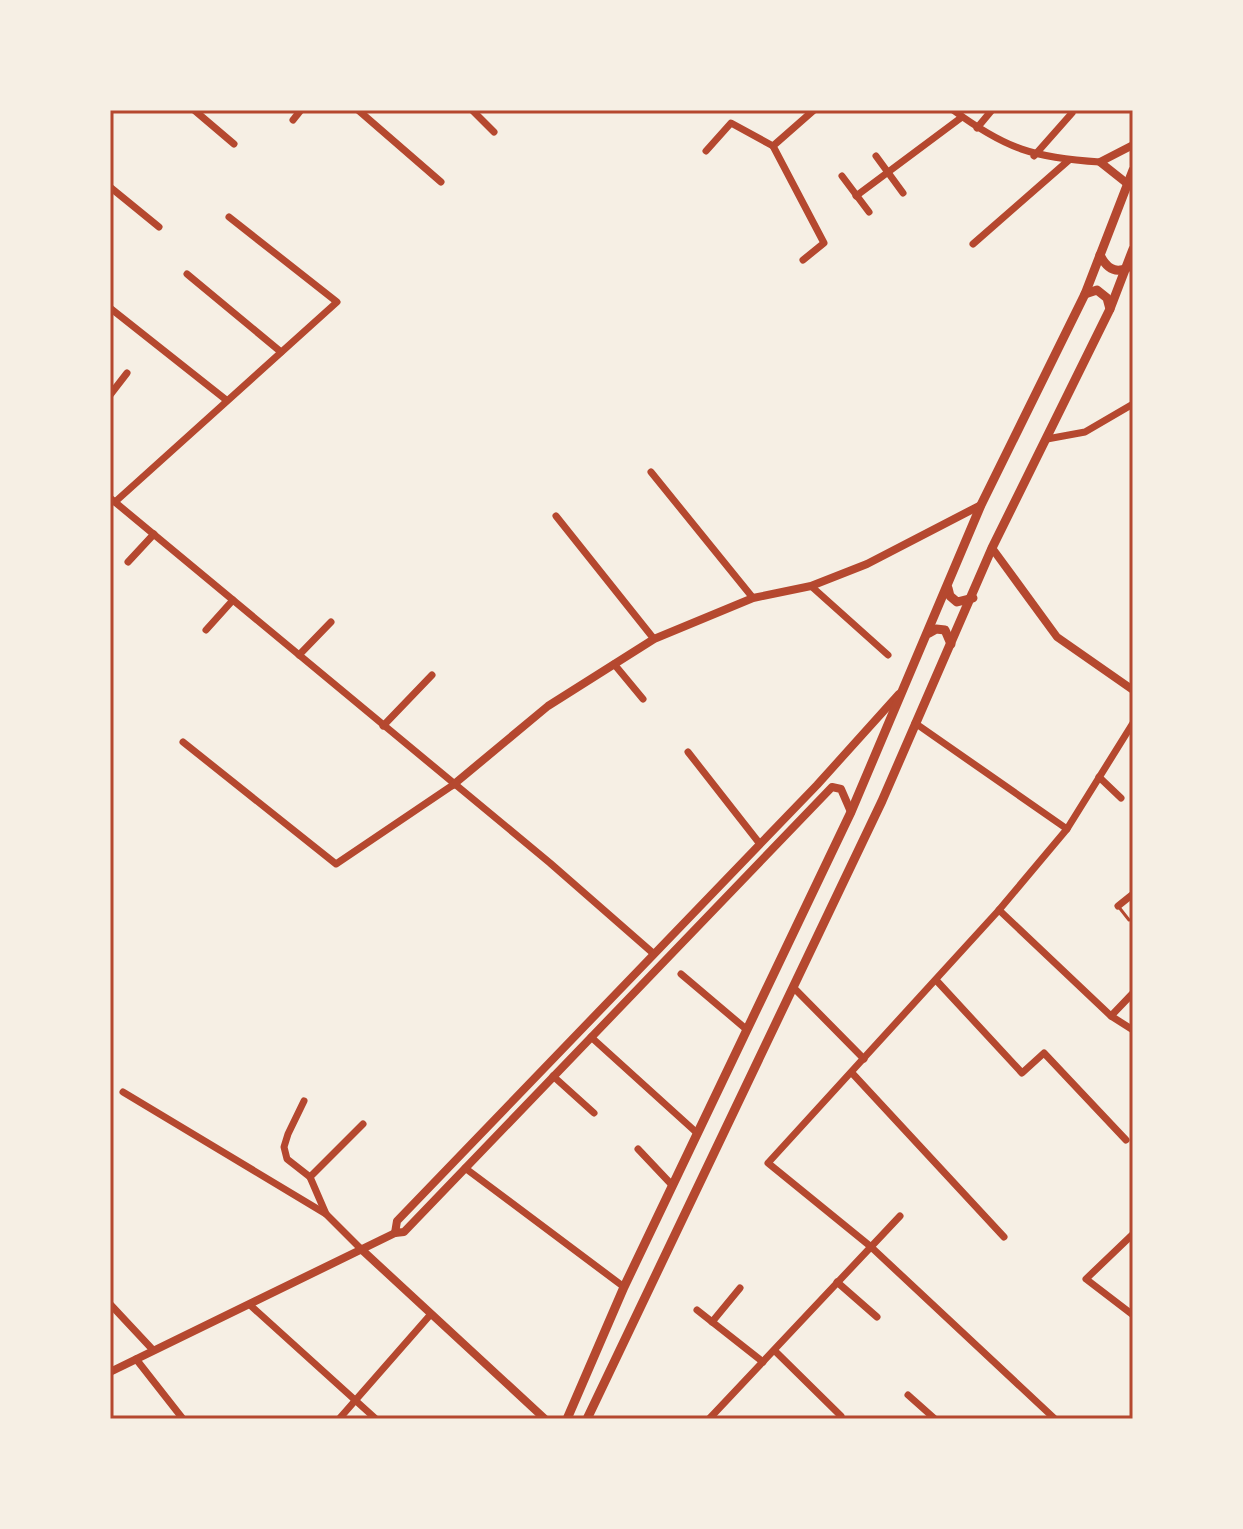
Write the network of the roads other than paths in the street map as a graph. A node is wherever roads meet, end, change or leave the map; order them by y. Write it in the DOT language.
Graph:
graph roads {
  1 [pos="194,110"];
  2 [pos="301,110"];
  3 [pos="358,110"];
  4 [pos="472,110"];
  5 [pos="814,110"];
  6 [pos="953,110"];
  7 [pos="992,110"];
  8 [pos="1072,113"];
  9 [pos="962,117"];
  10 [pos="293,120"];
  11 [pos="977,128"];
  12 [pos="494,132"];
  13 [pos="234,144"];
  14 [pos="1133,145"];
  15 [pos="773,146"];
  16 [pos="706,151"];
  17 [pos="876,156"];
  18 [pos="1034,156"];
  19 [pos="1069,160"];
  20 [pos="1100,162"];
  21 [pos="1133,170"];
  22 [pos="888,172"];
  23 [pos="842,176"];
  24 [pos="441,182"];
  25 [pos="1129,185"];
  26 [pos="110,187"];
  27 [pos="903,193"];
  28 [pos="856,196"];
  29 [pos="869,212"];
  30 [pos="229,217"];
  31 [pos="159,227"];
  32 [pos="973,244"];
  33 [pos="1133,249"];
  34 [pos="1100,255"];
  35 [pos="803,260"];
  36 [pos="1127,268"];
  37 [pos="187,274"];
  38 [pos="1085,294"];
  39 [pos="110,308"];
  40 [pos="1110,309"];
  41 [pos="281,352"];
  42 [pos="127,373"];
  43 [pos="110,395"];
  44 [pos="225,399"];
  45 [pos="1133,404"];
  46 [pos="1047,439"];
  47 [pos="651,472"];
  48 [pos="112,500"];
  49 [pos="981,505"];
  50 [pos="556,516"];
  51 [pos="154,534"];
  52 [pos="992,548"];
  53 [pos="128,562"];
  54 [pos="811,586"];
  55 [pos="948,588"];
  56 [pos="753,598"];
  57 [pos="973,598"];
  58 [pos="233,600"];
  59 [pos="331,622"];
  60 [pos="206,630"];
  61 [pos="928,634"];
  62 [pos="654,639"];
  63 [pos="951,647"];
  64 [pos="299,655"];
  65 [pos="888,655"];
  66 [pos="614,664"];
  67 [pos="432,675"];
  68 [pos="903,690"];
  69 [pos="1133,690"];
  70 [pos="643,699"];
  71 [pos="915,723"];
  72 [pos="1133,723"];
  73 [pos="383,726"];
  74 [pos="183,742"];
  75 [pos="688,752"];
  76 [pos="1099,777"];
  77 [pos="453,785"];
  78 [pos="817,785"];
  79 [pos="821,798"];
  80 [pos="1121,798"];
  81 [pos="851,812"];
  82 [pos="1067,829"];
  83 [pos="760,844"];
  84 [pos="1133,894"];
  85 [pos="1118,906"];
  86 [pos="999,910"];
  87 [pos="1129,920"];
  88 [pos="654,954"];
  89 [pos="681,974"];
  90 [pos="936,980"];
  91 [pos="793,987"];
  92 [pos="1133,993"];
  93 [pos="1111,1016"];
  94 [pos="746,1029"];
  95 [pos="1133,1030"];
  96 [pos="591,1037"];
  97 [pos="864,1059"];
  98 [pos="852,1073"];
  99 [pos="553,1076"];
  100 [pos="123,1092"];
  101 [pos="304,1101"];
  102 [pos="594,1113"];
  103 [pos="363,1124"];
  104 [pos="697,1133"];
  105 [pos="1126,1140"];
  106 [pos="638,1149"];
  107 [pos="465,1168"];
  108 [pos="310,1177"];
  109 [pos="672,1185"];
  110 [pos="326,1214"];
  111 [pos="900,1216"];
  112 [pos="395,1233"];
  113 [pos="1133,1234"];
  114 [pos="1004,1237"];
  115 [pos="870,1246"];
  116 [pos="361,1249"];
  117 [pos="837,1282"];
  118 [pos="624,1287"];
  119 [pos="740,1288"];
  120 [pos="110,1304"];
  121 [pos="250,1305"];
  122 [pos="697,1310"];
  123 [pos="431,1314"];
  124 [pos="1133,1315"];
  125 [pos="877,1317"];
  126 [pos="712,1322"];
  127 [pos="153,1350"];
  128 [pos="775,1351"];
  129 [pos="136,1359"];
  130 [pos="763,1362"];
  131 [pos="110,1372"];
  132 [pos="908,1395"];
  133 [pos="355,1401"];
  134 [pos="841,1416"];
  135 [pos="183,1419"];
  136 [pos="339,1419"];
  137 [pos="376,1419"];
  138 [pos="545,1419"];
  139 [pos="567,1419"];
  140 [pos="587,1419"];
  141 [pos="709,1419"];
  142 [pos="935,1419"];
  143 [pos="1055,1419"];
  1 -- 13 [label="street"];
  2 -- 10 [label="street"];
  3 -- 24 [label="street"];
  4 -- 12 [label="street"];
  5 -- 15 [label="street"];
  6 -- 9 [label="street"];
  7 -- 11 [label="street"];
  8 -- 18 [label="street"];
  9 -- 11 [label="street"];
  9 -- 22 [label="street"];
  11 -- 18 [label="street"];
  14 -- 20 [label="street"];
  15 -- 16 [label="street"];
  15 -- 35 [label="street"];
  17 -- 22 [label="street"];
  18 -- 19 [label="street"];
  19 -- 20 [label="street"];
  19 -- 32 [label="street"];
  20 -- 25 [label="street"];
  21 -- 25 [label="main road"];
  22 -- 27 [label="street"];
  22 -- 28 [label="street"];
  23 -- 28 [label="street"];
  25 -- 34 [label="main road"];
  26 -- 31 [label="street"];
  28 -- 29 [label="street"];
  30 -- 41 [label="street"];
  33 -- 36 [label="main road"];
  34 -- 36 [label="main road"];
  34 -- 38 [label="main road"];
  36 -- 40 [label="main road"];
  37 -- 41 [label="street"];
  38 -- 40 [label="main road"];
  38 -- 49 [label="main road"];
  39 -- 44 [label="street"];
  40 -- 46 [label="main road"];
  41 -- 44 [label="street"];
  42 -- 43 [label="street"];
  44 -- 48 [label="street"];
  45 -- 46 [label="street"];
  46 -- 52 [label="main road"];
  47 -- 56 [label="street"];
  48 -- 51 [label="street"];
  49 -- 54 [label="street"];
  49 -- 55 [label="main road"];
  50 -- 62 [label="street"];
  51 -- 53 [label="street"];
  51 -- 58 [label="street"];
  52 -- 57 [label="main road"];
  52 -- 69 [label="street"];
  54 -- 56 [label="street"];
  54 -- 65 [label="street"];
  55 -- 57 [label="main road"];
  55 -- 61 [label="main road"];
  56 -- 62 [label="street"];
  57 -- 63 [label="main road"];
  58 -- 60 [label="street"];
  58 -- 64 [label="street"];
  59 -- 64 [label="street"];
  61 -- 63 [label="main road"];
  61 -- 68 [label="main road"];
  62 -- 66 [label="street"];
  63 -- 71 [label="main road"];
  64 -- 73 [label="street"];
  66 -- 70 [label="street"];
  66 -- 77 [label="street"];
  67 -- 73 [label="street"];
  68 -- 78 [label="street"];
  68 -- 81 [label="main road"];
  71 -- 82 [label="street"];
  71 -- 91 [label="main road"];
  72 -- 76 [label="street"];
  73 -- 77 [label="street"];
  74 -- 77 [label="street"];
  75 -- 83 [label="street"];
  76 -- 80 [label="street"];
  76 -- 82 [label="street"];
  77 -- 88 [label="street"];
  78 -- 79 [label="street"];
  78 -- 83 [label="street"];
  79 -- 81 [label="street"];
  79 -- 96 [label="street"];
  81 -- 94 [label="main road"];
  82 -- 86 [label="street"];
  83 -- 88 [label="street"];
  84 -- 85 [label="street"];
  85 -- 87 [label="lane"];
  86 -- 90 [label="street"];
  86 -- 93 [label="street"];
  88 -- 112 [label="street"];
  89 -- 94 [label="street"];
  90 -- 97 [label="street"];
  90 -- 105 [label="street"];
  91 -- 97 [label="street"];
  91 -- 140 [label="main road"];
  92 -- 93 [label="street"];
  93 -- 95 [label="street"];
  94 -- 104 [label="main road"];
  96 -- 99 [label="street"];
  96 -- 104 [label="street"];
  97 -- 98 [label="street"];
  98 -- 114 [label="street"];
  98 -- 115 [label="street"];
  99 -- 102 [label="street"];
  99 -- 107 [label="street"];
  100 -- 110 [label="street"];
  101 -- 108 [label="street"];
  103 -- 108 [label="street"];
  104 -- 109 [label="main road"];
  106 -- 109 [label="street"];
  107 -- 112 [label="street"];
  107 -- 118 [label="street"];
  108 -- 110 [label="street"];
  109 -- 118 [label="main road"];
  110 -- 116 [label="street"];
  111 -- 115 [label="street"];
  112 -- 116 [label="street"];
  113 -- 124 [label="street"];
  115 -- 117 [label="street"];
  115 -- 143 [label="street"];
  116 -- 121 [label="street"];
  116 -- 123 [label="street"];
  117 -- 125 [label="street"];
  117 -- 128 [label="street"];
  118 -- 139 [label="main road"];
  119 -- 126 [label="street"];
  120 -- 127 [label="street"];
  121 -- 127 [label="street"];
  121 -- 133 [label="street"];
  122 -- 126 [label="street"];
  123 -- 133 [label="street"];
  123 -- 138 [label="street"];
  126 -- 130 [label="street"];
  127 -- 129 [label="street"];
  128 -- 130 [label="street"];
  128 -- 134 [label="street"];
  129 -- 131 [label="street"];
  129 -- 135 [label="street"];
  130 -- 141 [label="street"];
  132 -- 142 [label="street"];
  133 -- 136 [label="street"];
  133 -- 137 [label="street"];
}
